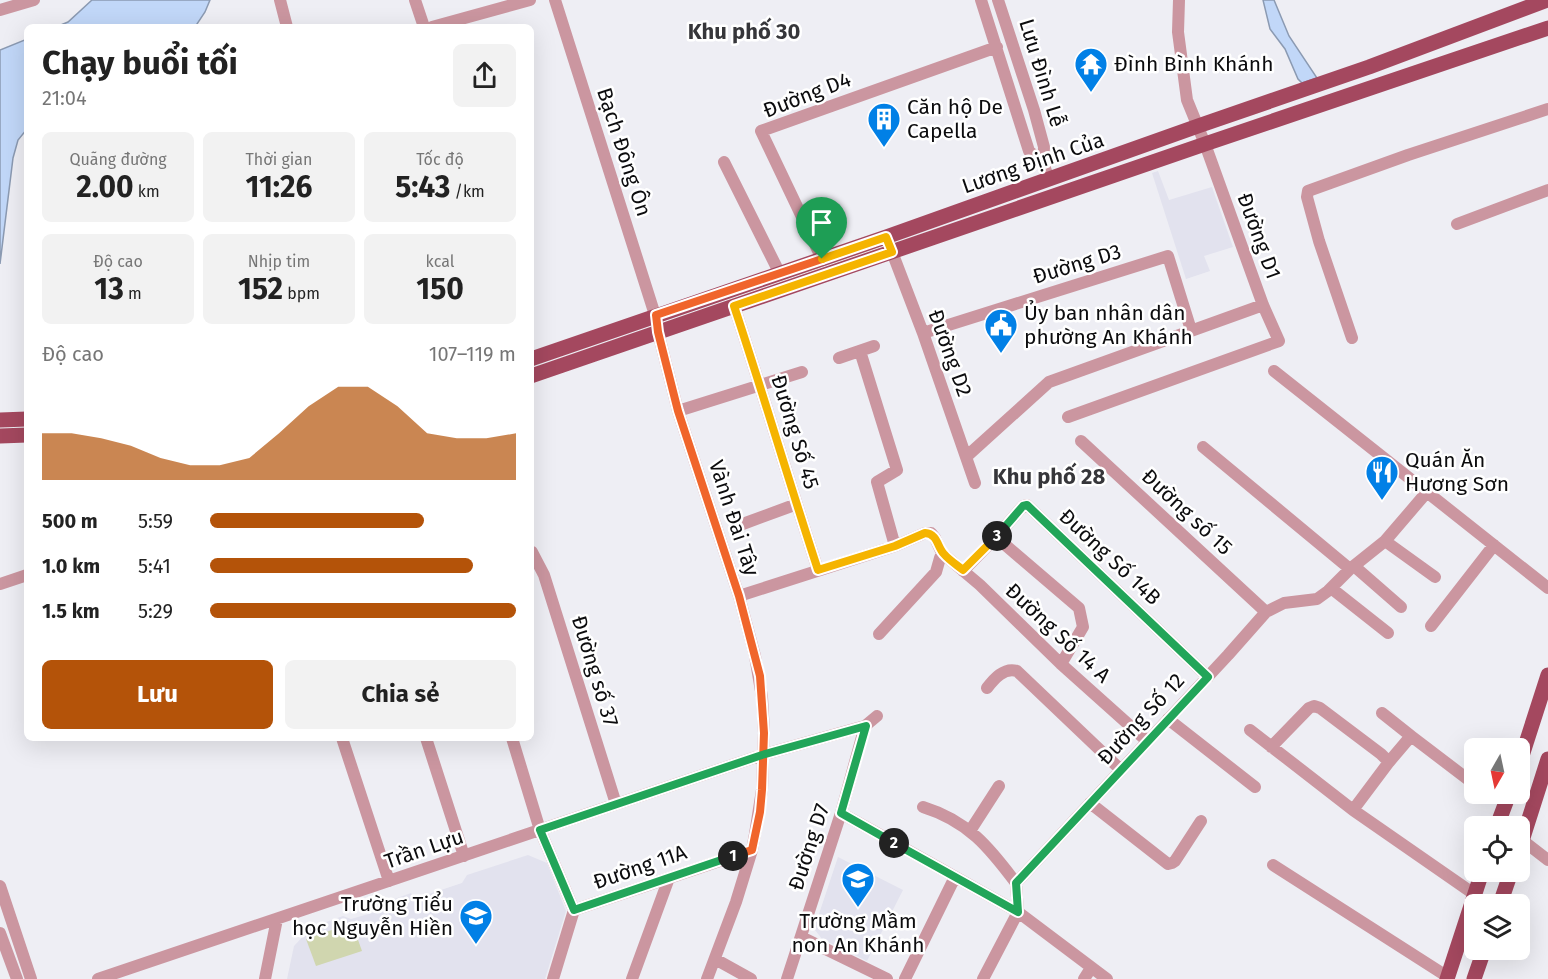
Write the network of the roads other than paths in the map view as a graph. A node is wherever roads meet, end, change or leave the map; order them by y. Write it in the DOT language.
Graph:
graph roads {
  1 [pos="34,0"];
  2 [pos="280,0"];
  3 [pos="415,0"];
  4 [pos="530,0"];
  5 [pos="555,0"];
  6 [pos="981,0"];
  7 [pos="998,0"];
  8 [pos="1179,0"];
  9 [pos="1547,0"];
  10 [pos="489,5"];
  11 [pos="0,10"];
  12 [pos="286,24"];
  13 [pos="423,24"];
  14 [pos="440,24"];
  15 [pos="1548,28"];
  16 [pos="997,47"];
  17 [pos="1548,109"];
  18 [pos="1198,126"];
  19 [pos="1205,144"];
  20 [pos="724,162"];
  21 [pos="1042,163"];
  22 [pos="1049,179"];
  23 [pos="1548,190"];
  24 [pos="1457,224"];
  25 [pos="889,244"];
  26 [pos="822,259"];
  27 [pos="780,274"];
  28 [pos="1263,305"];
  29 [pos="734,306"];
  30 [pos="656,315"];
  31 [pos="1191,330"];
  32 [pos="658,332"];
  33 [pos="923,333"];
  34 [pos="1352,338"];
  35 [pos="874,346"];
  36 [pos="860,351"];
  37 [pos="534,358"];
  38 [pos="839,358"];
  39 [pos="1274,371"];
  40 [pos="802,372"];
  41 [pos="534,375"];
  42 [pos="761,385"];
  43 [pos="678,411"];
  44 [pos="1068,417"];
  45 [pos="24,419"];
  46 [pos="0,420"];
  47 [pos="24,435"];
  48 [pos="0,436"];
  49 [pos="1081,441"];
  50 [pos="1203,447"];
  51 [pos="966,457"];
  52 [pos="975,483"];
  53 [pos="1427,492"];
  54 [pos="796,504"];
  55 [pos="740,525"];
  56 [pos="996,537"];
  57 [pos="1385,541"];
  58 [pos="1494,545"];
  59 [pos="895,546"];
  60 [pos="942,553"];
  61 [pos="534,556"];
  62 [pos="1352,568"];
  63 [pos="818,570"];
  64 [pos="963,570"];
  65 [pos="24,576"];
  66 [pos="1435,577"];
  67 [pos="0,584"];
  68 [pos="1331,588"];
  69 [pos="1548,588"];
  70 [pos="739,596"];
  71 [pos="1401,607"];
  72 [pos="1266,612"];
  73 [pos="1431,626"];
  74 [pos="1388,633"];
  75 [pos="879,634"];
  76 [pos="1061,664"];
  77 [pos="1548,675"];
  78 [pos="1208,677"];
  79 [pos="987,688"];
  80 [pos="1383,713"];
  81 [pos="877,716"];
  82 [pos="1168,719"];
  83 [pos="866,726"];
  84 [pos="1250,730"];
  85 [pos="1411,736"];
  86 [pos="1528,738"];
  87 [pos="343,741"];
  88 [pos="427,741"];
  89 [pos="513,741"];
  90 [pos="1147,741"];
  91 [pos="1271,747"];
  92 [pos="762,755"];
  93 [pos="1548,759"];
  94 [pos="1389,762"];
  95 [pos="1121,770"];
  96 [pos="1464,776"];
  97 [pos="999,786"];
  98 [pos="1255,787"];
  99 [pos="1090,803"];
  100 [pos="616,804"];
  101 [pos="923,807"];
  102 [pos="1353,810"];
  103 [pos="841,813"];
  104 [pos="1530,816"];
  105 [pos="1201,821"];
  106 [pos="540,830"];
  107 [pos="970,831"];
  108 [pos="1530,849"];
  109 [pos="752,850"];
  110 [pos="464,856"];
  111 [pos="1548,860"];
  112 [pos="1273,865"];
  113 [pos="955,877"];
  114 [pos="669,878"];
  115 [pos="389,881"];
  116 [pos="1478,882"];
  117 [pos="1016,883"];
  118 [pos="0,886"];
  119 [pos="1474,894"];
  120 [pos="574,910"];
  121 [pos="1018,912"];
  122 [pos="277,919"];
  123 [pos="1464,926"];
  124 [pos="0,933"];
  125 [pos="801,937"];
  126 [pos="1456,951"];
  127 [pos="1464,952"];
  128 [pos="715,959"];
  129 [pos="1481,960"];
  130 [pos="1091,968"];
  131 [pos="1447,978"];
  132 [pos="17,979"];
  133 [pos="31,979"];
  134 [pos="98,979"];
  135 [pos="265,979"];
  136 [pos="553,979"];
  137 [pos="632,979"];
  138 [pos="707,979"];
  139 [pos="751,979"];
  140 [pos="787,979"];
  141 [pos="887,979"];
  142 [pos="905,979"];
  143 [pos="983,979"];
  144 [pos="1084,979"];
  145 [pos="1107,979"];
  146 [pos="1474,979"];
  1 -- 11 [label="street"];
  2 -- 12 [label="street"];
  3 -- 13 [label="street"];
  4 -- 10 [label="street"];
  5 -- 30 [label="street, Bạch Đông Ôn"];
  6 -- 16 [label="street, Lưu Đình Lễ"];
  7 -- 21 [label="street, Lưu Đình Lễ"];
  8 -- 18 [label="street, Đường D1"];
  9 -- 18 [label="main road, Lương Định Của"];
  10 -- 14 [label="street"];
  15 -- 19 [label="main road, Lương Định Của"];
  16 -- 21 [label="street, Lưu Đình Lễ"];
  16 -- 26 [label="street, Đường D4"];
  17 -- 34 [label="street"];
  18 -- 19 [label="street, Đường D1"];
  18 -- 22 [label="main road, Lương Định Của"];
  19 -- 25 [label="main road, Lương Định Của"];
  19 -- 28 [label="street, Đường D1"];
  20 -- 27 [label="street"];
  21 -- 22 [label="street"];
  22 -- 25 [label="main road, Lương Định Của"];
  23 -- 24 [label="street"];
  25 -- 26 [label="main road, Lương Định Của"];
  25 -- 29 [label="main road, Lương Định Của"];
  25 -- 33 [label="street, Đường D2"];
  26 -- 27 [label="main road, Lương Định Của"];
  27 -- 30 [label="main road, Lương Định Của"];
  28 -- 31 [label="street"];
  28 -- 44 [label="street, Đường D1"];
  29 -- 32 [label="main road, Lương Định Của"];
  29 -- 42 [label="street, Đường Số 45"];
  30 -- 32 [label="street, Vành Đai Tây"];
  30 -- 37 [label="main road, Lương Định Của"];
  31 -- 33 [label="street, Đường D3"];
  31 -- 51 [label="street"];
  32 -- 41 [label="main road, Lương Định Của"];
  32 -- 43 [label="street, Vành Đai Tây"];
  33 -- 51 [label="street, Đường D2"];
  35 -- 36 [label="street"];
  36 -- 38 [label="street"];
  36 -- 59 [label="street"];
  39 -- 53 [label="street"];
  40 -- 42 [label="street"];
  42 -- 43 [label="street"];
  42 -- 54 [label="street, Đường Số 45"];
  43 -- 70 [label="street, Vành Đai Tây"];
  45 -- 46 [label="main road"];
  47 -- 48 [label="main road"];
  49 -- 72 [label="street, Đường số 15"];
  50 -- 62 [label="street"];
  51 -- 52 [label="street, Đường D2"];
  53 -- 57 [label="street, Đường Số 12"];
  53 -- 58 [label="street"];
  54 -- 55 [label="street"];
  54 -- 63 [label="street, Đường Số 45"];
  56 -- 64 [label="street, Đường Số 14B"];
  56 -- 76 [label="street"];
  56 -- 78 [label="street, Đường Số 14B"];
  57 -- 62 [label="street, Đường Số 12"];
  57 -- 66 [label="street"];
  58 -- 69 [label="street"];
  58 -- 73 [label="street"];
  59 -- 60 [label="street, Đường Số 14 A"];
  59 -- 63 [label="street"];
  60 -- 64 [label="street, Đường Số 14 A"];
  60 -- 75 [label="street"];
  61 -- 100 [label="street, Đường số 37"];
  62 -- 68 [label="street, Đường Số 12"];
  62 -- 71 [label="street"];
  63 -- 70 [label="street"];
  64 -- 76 [label="street, Đường Số 14 A"];
  65 -- 67 [label="street"];
  68 -- 72 [label="street, Đường Số 12"];
  68 -- 74 [label="street"];
  70 -- 92 [label="street, Vành Đai Tây"];
  72 -- 78 [label="street, Đường Số 12"];
  76 -- 90 [label="street, Đường Số 14 A"];
  77 -- 86 [label="main road"];
  78 -- 82 [label="street, Đường Số 12"];
  79 -- 95 [label="street"];
  80 -- 85 [label="street"];
  81 -- 83 [label="street"];
  82 -- 90 [label="street, Đường Số 12"];
  82 -- 98 [label="street"];
  83 -- 92 [label="street"];
  83 -- 103 [label="street, Đường D7"];
  84 -- 91 [label="street"];
  85 -- 94 [label="street"];
  85 -- 96 [label="street"];
  87 -- 115 [label="street"];
  88 -- 110 [label="street"];
  89 -- 106 [label="street"];
  90 -- 95 [label="street, Đường Số 12"];
  91 -- 94 [label="street"];
  91 -- 102 [label="street"];
  92 -- 100 [label="street, Trần Lựu"];
  92 -- 109 [label="street, Vành Đai Tây"];
  93 -- 104 [label="main road"];
  94 -- 102 [label="street"];
  95 -- 99 [label="street, Đường Số 12"];
  97 -- 107 [label="street"];
  99 -- 105 [label="street"];
  99 -- 117 [label="street, Đường Số 12"];
  100 -- 106 [label="street, Trần Lựu"];
  101 -- 107 [label="street"];
  102 -- 119 [label="street"];
  103 -- 113 [label="street"];
  103 -- 125 [label="street, Đường D7"];
  106 -- 110 [label="street, Trần Lựu"];
  106 -- 120 [label="street"];
  107 -- 117 [label="street"];
  108 -- 111 [label="street"];
  109 -- 114 [label="street, Đường 11A"];
  109 -- 128 [label="street, Vành Đai Tây"];
  110 -- 115 [label="street, Trần Lựu"];
  112 -- 131 [label="street"];
  113 -- 121 [label="street"];
  113 -- 142 [label="street"];
  114 -- 120 [label="street, Đường 11A"];
  114 -- 137 [label="street"];
  115 -- 122 [label="street, Trần Lựu"];
  116 -- 119 [label="main road"];
  117 -- 121 [label="street"];
  118 -- 133 [label="street"];
  120 -- 136 [label="street"];
  121 -- 130 [label="street"];
  121 -- 143 [label="street"];
  122 -- 134 [label="street, Trần Lựu"];
  122 -- 135 [label="street"];
  123 -- 126 [label="main road"];
  124 -- 132 [label="street"];
  125 -- 140 [label="street, Đường D7"];
  125 -- 141 [label="street"];
  126 -- 127 [label="main road"];
  126 -- 131 [label="main road"];
  128 -- 138 [label="street, Vành Đai Tây"];
  128 -- 139 [label="street"];
  129 -- 146 [label="main road"];
  130 -- 144 [label="street"];
  130 -- 145 [label="street"];
}
